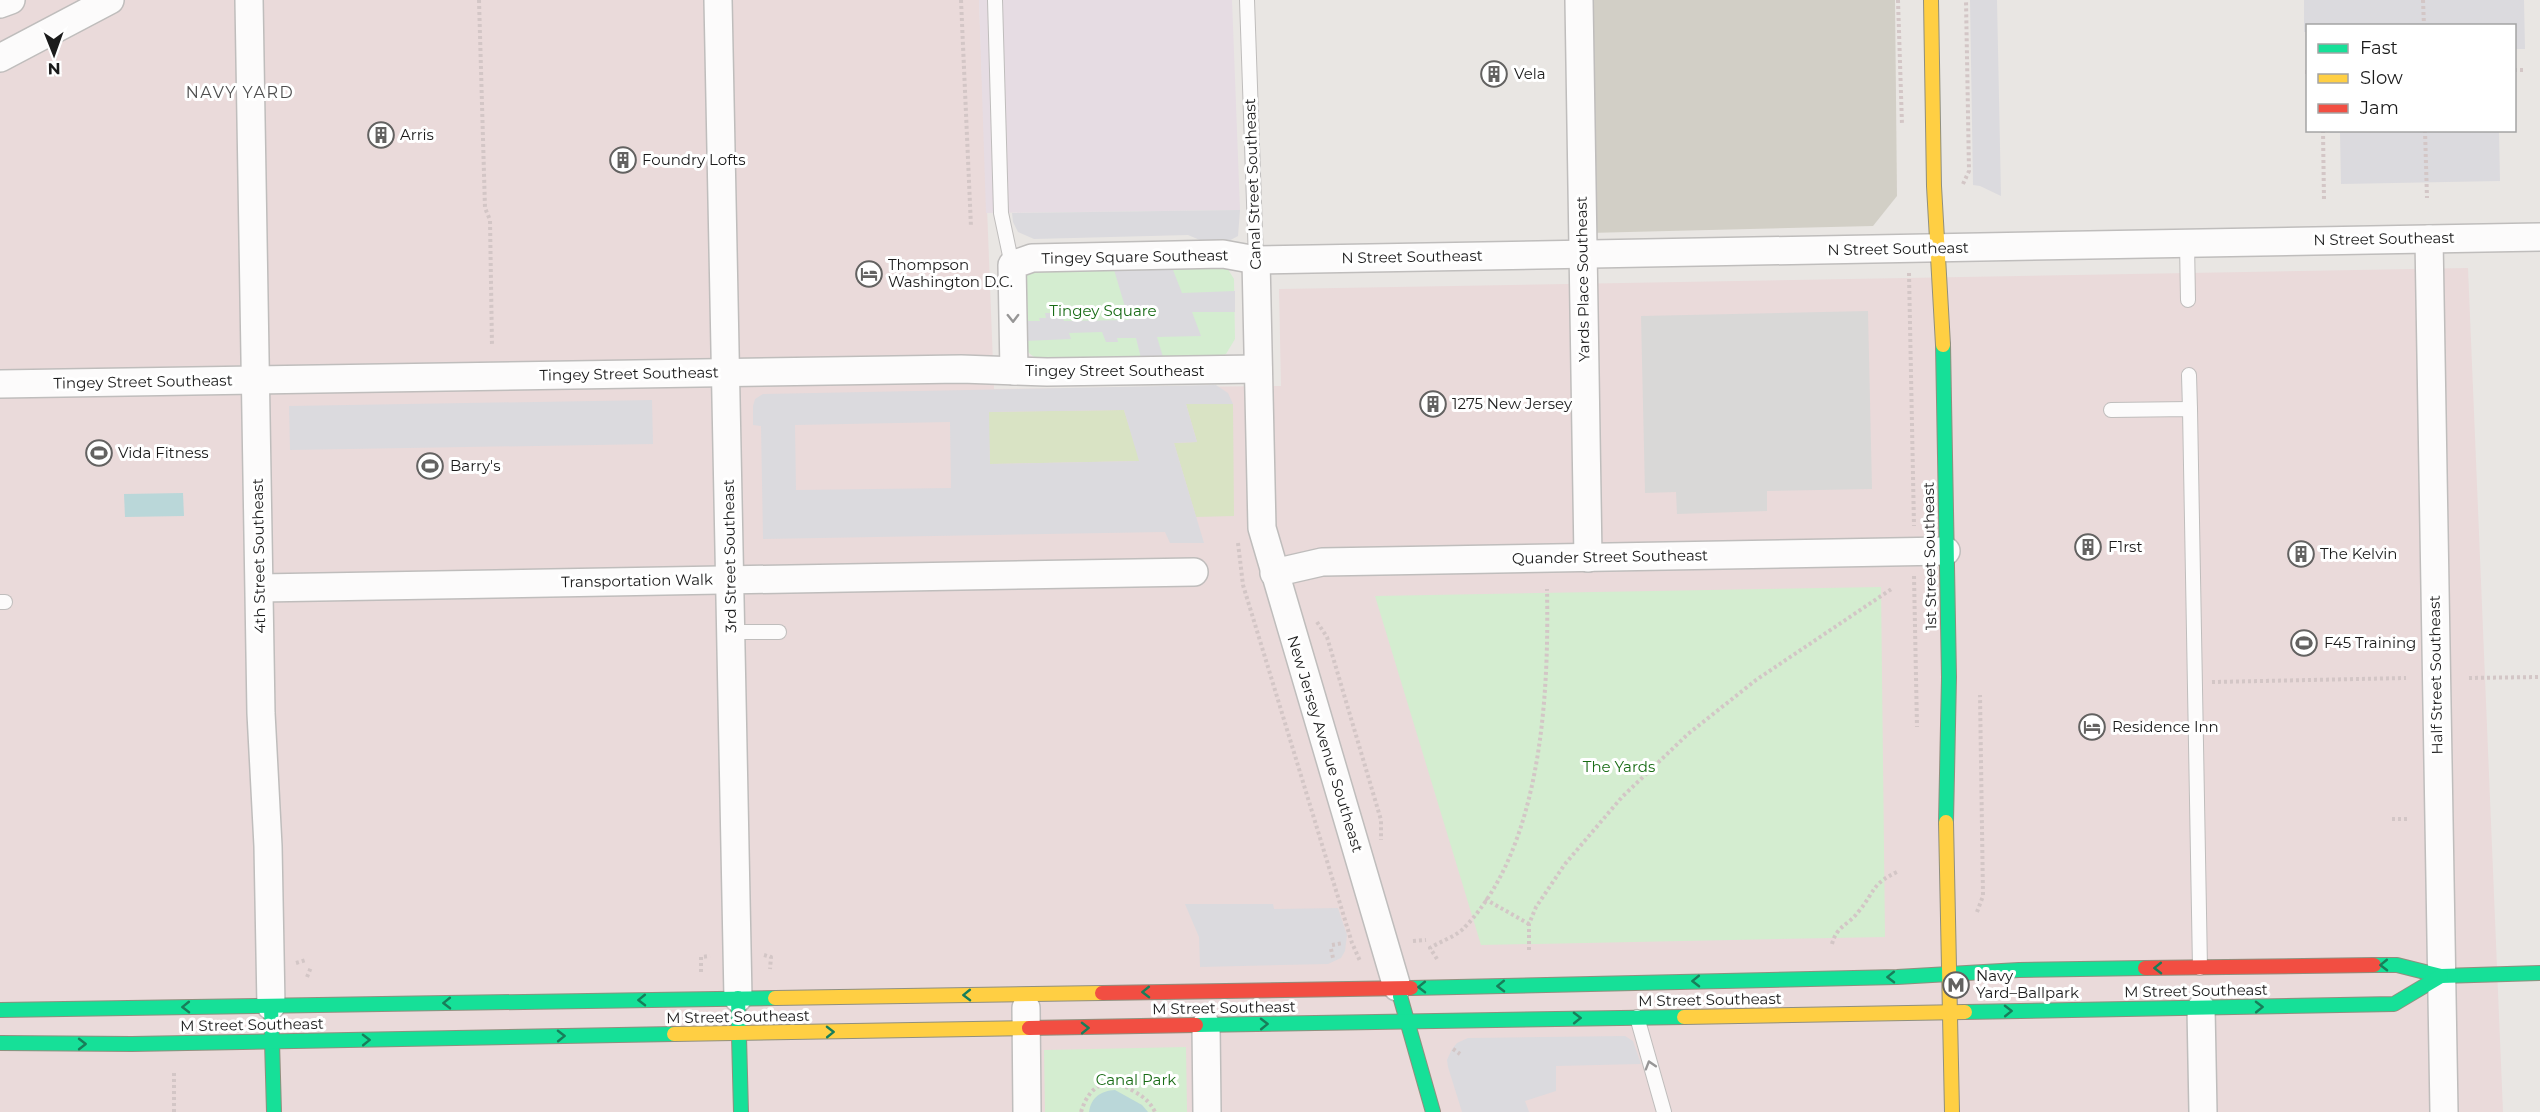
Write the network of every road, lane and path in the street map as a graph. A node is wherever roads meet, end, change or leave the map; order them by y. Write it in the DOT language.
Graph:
graph roads {
  1 [pos="11,0"];
  2 [pos="110,0"];
  3 [pos="249,0"];
  4 [pos="479,0"];
  5 [pos="718,0"];
  6 [pos="961,0"];
  7 [pos="995,0"];
  8 [pos="1247,0"];
  9 [pos="1579,0"];
  10 [pos="1898,0"];
  11 [pos="1931,0"];
  12 [pos="1966,0"];
  13 [pos="2423,0"];
  14 [pos="0,4"];
  15 [pos="2424,24"];
  16 [pos="0,58"];
  17 [pos="2516,70"];
  18 [pos="2526,70"];
  19 [pos="1902,126"];
  20 [pos="2323,132"];
  21 [pos="2425,132"];
  22 [pos="1962,188"];
  23 [pos="2427,198"];
  24 [pos="2324,200"];
  25 [pos="971,227"];
  26 [pos="2540,237"];
  27 [pos="2428,239"];
  28 [pos="2187,243"];
  29 [pos="1938,248"];
  30 [pos="1583,254"];
  31 [pos="1256,260"];
  32 [pos="1012,265"];
  33 [pos="1909,299"];
  34 [pos="2188,300"];
  35 [pos="492,346"];
  36 [pos="1258,369"];
  37 [pos="1014,371"];
  38 [pos="725,373"];
  39 [pos="2190,375"];
  40 [pos="256,380"];
  41 [pos="0,384"];
  42 [pos="2190,409"];
  43 [pos="2110,410"];
  44 [pos="1914,530"];
  45 [pos="1946,551"];
  46 [pos="1587,558"];
  47 [pos="1194,572"];
  48 [pos="1274,573"];
  49 [pos="731,580"];
  50 [pos="260,588"];
  51 [pos="1893,588"];
  52 [pos="1547,589"];
  53 [pos="1311,616"];
  54 [pos="731,632"];
  55 [pos="779,632"];
  56 [pos="2540,677"];
  57 [pos="2406,678"];
  58 [pos="2469,678"];
  59 [pos="2195,682"];
  60 [pos="2392,819"];
  61 [pos="2407,819"];
  62 [pos="1381,847"];
  63 [pos="1899,871"];
  64 [pos="1485,899"];
  65 [pos="1529,924"];
  66 [pos="1407,936"];
  67 [pos="1426,940"];
  68 [pos="1343,943"];
  69 [pos="1832,944"];
  70 [pos="1529,950"];
  71 [pos="764,955"];
  72 [pos="711,956"];
  73 [pos="1333,958"];
  74 [pos="1437,959"];
  75 [pos="306,960"];
  76 [pos="291,965"];
  77 [pos="311,967"];
  78 [pos="2200,968"];
  79 [pos="770,970"];
  80 [pos="701,972"];
  81 [pos="2540,973"];
  82 [pos="1949,975"];
  83 [pos="2441,976"];
  84 [pos="306,979"];
  85 [pos="1397,987"];
  86 [pos="1025,994"];
  87 [pos="738,998"];
  88 [pos="271,1006"];
  89 [pos="2201,1008"];
  90 [pos="0,1010"];
  91 [pos="1950,1012"];
  92 [pos="1637,1017"];
  93 [pos="1407,1021"];
  94 [pos="1206,1025"];
  95 [pos="1026,1029"];
  96 [pos="739,1033"];
  97 [pos="272,1041"];
  98 [pos="0,1043"];
  99 [pos="1452,1049"];
  100 [pos="1460,1054"];
  101 [pos="174,1068"];
  102 [pos="174,1112"];
  103 [pos="274,1112"];
  104 [pos="741,1112"];
  105 [pos="1027,1112"];
  106 [pos="1081,1112"];
  107 [pos="1155,1112"];
  108 [pos="1207,1112"];
  109 [pos="1434,1112"];
  110 [pos="1664,1112"];
  111 [pos="1952,1112"];
  112 [pos="2203,1112"];
  113 [pos="2444,1112"];
  1 -- 14 [label="street"];
  2 -- 16 [label="street"];
  3 -- 40 [label="street, 4th Street Southeast"];
  4 -- 35 [label="path"];
  5 -- 38 [label="street, 3rd Street Southeast"];
  6 -- 25 [label="path"];
  7 -- 32 [label="lane"];
  8 -- 31 [label="lane, Canal Street Southeast"];
  9 -- 30 [label="street, Yards Place Southeast"];
  10 -- 19 [label="path"];
  11 -- 29 [label="main road, 1st Street Southeast"];
  12 -- 22 [label="path"];
  13 -- 15 [label="path"];
  17 -- 18 [label="path"];
  20 -- 24 [label="path"];
  21 -- 23 [label="path"];
  26 -- 27 [label="street, N Street Southeast"];
  27 -- 28 [label="street, N Street Southeast"];
  27 -- 83 [label="street, Half Street Southeast"];
  28 -- 29 [label="street, N Street Southeast"];
  28 -- 34 [label="lane"];
  29 -- 30 [label="street, N Street Southeast"];
  29 -- 45 [label="main road, 1st Street Southeast"];
  30 -- 31 [label="street, N Street Southeast"];
  30 -- 46 [label="street, Yards Place Southeast"];
  31 -- 32 [label="street, Tingey Square Southeast"];
  31 -- 36 [label="street, Canal Street Southeast"];
  32 -- 37 [label="street, one-way"];
  33 -- 44 [label="path"];
  36 -- 37 [label="street, Tingey Street Southeast"];
  36 -- 48 [label="street, New Jersey Avenue Southeast"];
  37 -- 38 [label="street, Tingey Street Southeast"];
  38 -- 40 [label="street, Tingey Street Southeast"];
  38 -- 49 [label="street, 3rd Street Southeast"];
  39 -- 42 [label="lane"];
  40 -- 41 [label="street, Tingey Street Southeast"];
  40 -- 50 [label="street, 4th Street Southeast"];
  42 -- 43 [label="lane"];
  42 -- 59 [label="lane"];
  45 -- 46 [label="street, Quander Street Southeast"];
  45 -- 82 [label="main road, 1st Street Southeast"];
  46 -- 48 [label="street, Quander Street Southeast"];
  47 -- 49 [label="street, Transportation Walk"];
  48 -- 85 [label="street, New Jersey Avenue Southeast"];
  49 -- 50 [label="street, Transportation Walk"];
  49 -- 54 [label="street, 3rd Street Southeast"];
  50 -- 88 [label="street, 4th Street Southeast"];
  51 -- 65 [label="path"];
  52 -- 64 [label="path"];
  53 -- 62 [label="path"];
  54 -- 55 [label="lane"];
  54 -- 87 [label="street, 3rd Street Southeast"];
  56 -- 58 [label="path"];
  57 -- 59 [label="path"];
  59 -- 78 [label="lane"];
  60 -- 61 [label="path"];
  63 -- 69 [label="path"];
  64 -- 65 [label="path"];
  64 -- 74 [label="path"];
  65 -- 70 [label="path"];
  66 -- 67 [label="path"];
  68 -- 73 [label="path"];
  71 -- 79 [label="path"];
  72 -- 80 [label="path"];
  75 -- 76 [label="path"];
  77 -- 84 [label="path"];
  78 -- 82 [label="main road, M Street Southeast, one-way"];
  83 -- 78 [label="main road, M Street Southeast, one-way"];
  81 -- 83 [label="main road, M Street Southeast"];
  82 -- 85 [label="main road, M Street Southeast, one-way"];
  82 -- 91 [label="main road, 1st Street Southeast"];
  89 -- 83 [label="main road, M Street Southeast, one-way"];
  83 -- 113 [label="street, Half Street Southeast"];
  85 -- 86 [label="main road, M Street Southeast, one-way"];
  85 -- 93 [label="main road, New Jersey Avenue Southeast"];
  86 -- 87 [label="main road, M Street Southeast, one-way"];
  86 -- 95 [label="street"];
  87 -- 88 [label="main road, M Street Southeast, one-way"];
  87 -- 96 [label="main road, 3rd Street Southeast"];
  88 -- 90 [label="main road, M Street Southeast, one-way"];
  88 -- 97 [label="main road, 4th Street Southeast"];
  91 -- 89 [label="main road, M Street Southeast, one-way"];
  89 -- 112 [label="street"];
  91 -- 92 [label="main road, M Street Southeast"];
  91 -- 111 [label="main road, 1st Street Southeast"];
  93 -- 92 [label="main road, M Street Southeast, one-way"];
  110 -- 92 [label="lane, one-way"];
  94 -- 93 [label="main road, M Street Southeast, one-way"];
  93 -- 109 [label="main road, New Jersey Avenue Southeast"];
  95 -- 94 [label="main road, M Street Southeast, one-way"];
  94 -- 108 [label="street"];
  96 -- 95 [label="main road, M Street Southeast, one-way"];
  95 -- 105 [label="street"];
  97 -- 96 [label="main road, M Street Southeast, one-way"];
  96 -- 104 [label="main road, 3rd Street Southeast"];
  98 -- 97 [label="main road, M Street Southeast, one-way"];
  97 -- 103 [label="main road, 4th Street Southeast"];
  99 -- 100 [label="path"];
  101 -- 102 [label="path"];
  106 -- 107 [label="path"];
}
